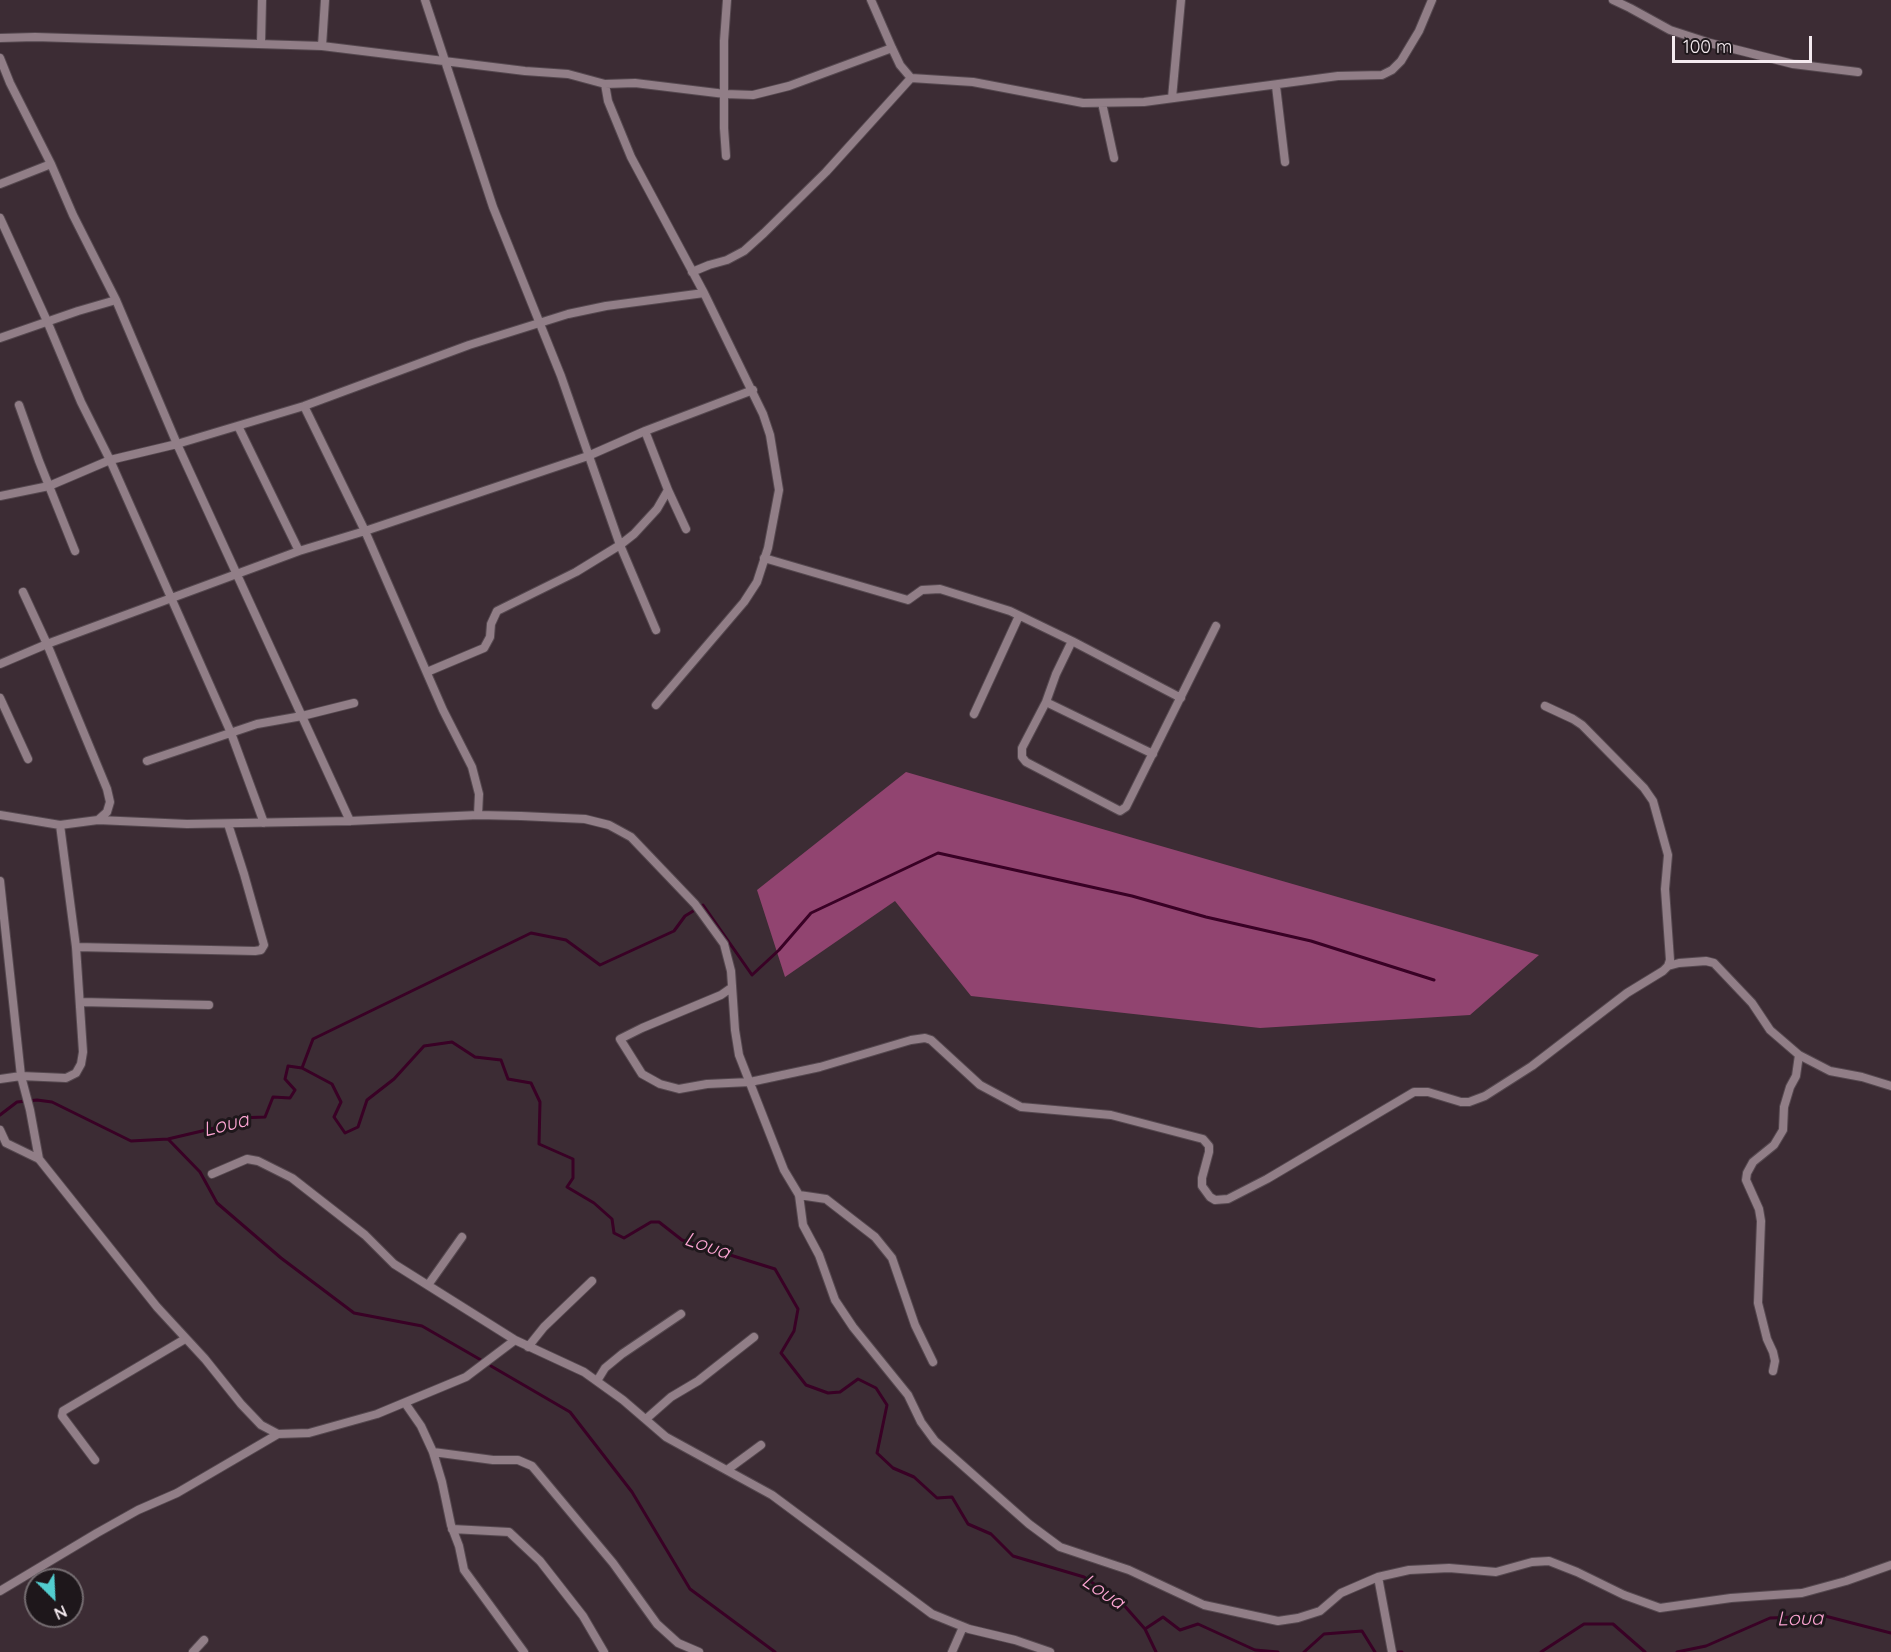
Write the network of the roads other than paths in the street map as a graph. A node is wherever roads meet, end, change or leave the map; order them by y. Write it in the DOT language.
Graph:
graph roads {
  1 [pos="262,0"];
  2 [pos="325,0"];
  3 [pos="425,0"];
  4 [pos="727,0"];
  5 [pos="871,0"];
  6 [pos="1181,0"];
  7 [pos="1432,0"];
  8 [pos="1613,0"];
  9 [pos="0,38"];
  10 [pos="261,43"];
  11 [pos="322,46"];
  12 [pos="892,48"];
  13 [pos="0,58"];
  14 [pos="443,60"];
  15 [pos="1858,72"];
  16 [pos="911,78"];
  17 [pos="605,84"];
  18 [pos="1276,86"];
  19 [pos="725,94"];
  20 [pos="1172,98"];
  21 [pos="1102,103"];
  22 [pos="726,156"];
  23 [pos="1114,158"];
  24 [pos="1285,162"];
  25 [pos="51,164"];
  26 [pos="0,184"];
  27 [pos="0,218"];
  28 [pos="692,272"];
  29 [pos="704,293"];
  30 [pos="116,300"];
  31 [pos="47,321"];
  32 [pos="540,323"];
  33 [pos="0,338"];
  34 [pos="753,390"];
  35 [pos="19,405"];
  36 [pos="304,406"];
  37 [pos="238,426"];
  38 [pos="645,431"];
  39 [pos="177,444"];
  40 [pos="588,456"];
  41 [pos="110,460"];
  42 [pos="49,486"];
  43 [pos="668,490"];
  44 [pos="0,496"];
  45 [pos="686,529"];
  46 [pos="365,531"];
  47 [pos="620,545"];
  48 [pos="75,550"];
  49 [pos="299,551"];
  50 [pos="764,558"];
  51 [pos="236,574"];
  52 [pos="23,592"];
  53 [pos="172,598"];
  54 [pos="1019,616"];
  55 [pos="1216,626"];
  56 [pos="656,630"];
  57 [pos="1072,641"];
  58 [pos="48,644"];
  59 [pos="0,664"];
  60 [pos="427,672"];
  61 [pos="0,698"];
  62 [pos="1181,698"];
  63 [pos="1046,702"];
  64 [pos="354,703"];
  65 [pos="656,705"];
  66 [pos="1545,706"];
  67 [pos="974,714"];
  68 [pos="302,716"];
  69 [pos="231,733"];
  70 [pos="1153,754"];
  71 [pos="28,759"];
  72 [pos="147,760"];
  73 [pos="0,814"];
  74 [pos="477,815"];
  75 [pos="98,820"];
  76 [pos="350,821"];
  77 [pos="264,823"];
  78 [pos="228,824"];
  79 [pos="60,825"];
  80 [pos="0,881"];
  81 [pos="76,947"];
  82 [pos="1668,966"];
  83 [pos="731,988"];
  84 [pos="81,1002"];
  85 [pos="209,1005"];
  86 [pos="1799,1055"];
  87 [pos="21,1076"];
  88 [pos="0,1079"];
  89 [pos="750,1082"];
  90 [pos="1891,1086"];
  91 [pos="0,1130"];
  92 [pos="39,1159"];
  93 [pos="212,1174"];
  94 [pos="799,1195"];
  95 [pos="462,1237"];
  96 [pos="592,1281"];
  97 [pos="428,1285"];
  98 [pos="681,1314"];
  99 [pos="754,1337"];
  100 [pos="186,1339"];
  101 [pos="515,1340"];
  102 [pos="528,1347"];
  103 [pos="933,1362"];
  104 [pos="1773,1371"];
  105 [pos="597,1381"];
  106 [pos="405,1403"];
  107 [pos="646,1419"];
  108 [pos="278,1434"];
  109 [pos="761,1445"];
  110 [pos="433,1452"];
  111 [pos="96,1460"];
  112 [pos="727,1470"];
  113 [pos="452,1529"];
  114 [pos="1891,1564"];
  115 [pos="1378,1577"];
  116 [pos="0,1591"];
  117 [pos="963,1627"];
  118 [pos="204,1640"];
  119 [pos="193,1652"];
  120 [pos="524,1652"];
  121 [pos="604,1652"];
  122 [pos="699,1652"];
  123 [pos="952,1652"];
  124 [pos="1050,1652"];
  125 [pos="1392,1652"];
  1 -- 10 [label="street"];
  2 -- 11 [label="street"];
  3 -- 14 [label="street"];
  4 -- 19 [label="street"];
  5 -- 12 [label="street"];
  6 -- 20 [label="street"];
  7 -- 18 [label="street"];
  8 -- 15 [label="street"];
  9 -- 10 [label="street"];
  10 -- 11 [label="street"];
  11 -- 14 [label="street"];
  12 -- 16 [label="street"];
  12 -- 19 [label="street"];
  13 -- 25 [label="street"];
  14 -- 17 [label="street"];
  14 -- 32 [label="street"];
  16 -- 21 [label="street"];
  16 -- 28 [label="street"];
  17 -- 19 [label="street"];
  17 -- 28 [label="street"];
  18 -- 20 [label="street"];
  18 -- 24 [label="street"];
  19 -- 22 [label="street"];
  20 -- 21 [label="street"];
  21 -- 23 [label="street"];
  25 -- 26 [label="street"];
  25 -- 30 [label="street"];
  27 -- 31 [label="street"];
  28 -- 29 [label="street"];
  29 -- 32 [label="street"];
  29 -- 34 [label="street"];
  30 -- 31 [label="street"];
  30 -- 39 [label="street"];
  31 -- 33 [label="street"];
  31 -- 41 [label="street"];
  32 -- 36 [label="street"];
  32 -- 40 [label="street"];
  34 -- 38 [label="street"];
  34 -- 50 [label="street"];
  35 -- 42 [label="street"];
  36 -- 37 [label="street"];
  36 -- 46 [label="street"];
  37 -- 39 [label="street"];
  37 -- 49 [label="street"];
  38 -- 40 [label="street"];
  38 -- 43 [label="street"];
  39 -- 41 [label="street"];
  39 -- 51 [label="street"];
  40 -- 46 [label="street"];
  40 -- 47 [label="street"];
  41 -- 42 [label="street"];
  41 -- 53 [label="street"];
  42 -- 44 [label="street"];
  42 -- 48 [label="street"];
  43 -- 45 [label="street"];
  43 -- 47 [label="street"];
  46 -- 49 [label="street"];
  46 -- 60 [label="street"];
  47 -- 56 [label="street"];
  47 -- 60 [label="street"];
  49 -- 51 [label="street"];
  50 -- 54 [label="street"];
  50 -- 65 [label="street"];
  51 -- 53 [label="street"];
  51 -- 68 [label="street"];
  52 -- 58 [label="street"];
  53 -- 58 [label="street"];
  53 -- 69 [label="street"];
  54 -- 57 [label="street"];
  54 -- 67 [label="street"];
  55 -- 62 [label="street"];
  57 -- 62 [label="street"];
  57 -- 63 [label="street"];
  58 -- 59 [label="street"];
  58 -- 75 [label="street"];
  60 -- 74 [label="street"];
  61 -- 71 [label="street"];
  62 -- 70 [label="street"];
  63 -- 70 [label="street"];
  63 -- 70 [label="street"];
  64 -- 68 [label="street"];
  66 -- 82 [label="street"];
  68 -- 69 [label="street"];
  68 -- 76 [label="street"];
  69 -- 72 [label="street"];
  69 -- 77 [label="street"];
  73 -- 79 [label="street"];
  74 -- 76 [label="street"];
  74 -- 83 [label="street"];
  75 -- 78 [label="street"];
  75 -- 79 [label="street"];
  76 -- 77 [label="street"];
  77 -- 78 [label="street"];
  78 -- 81 [label="street"];
  79 -- 81 [label="street"];
  80 -- 87 [label="street"];
  81 -- 84 [label="street"];
  82 -- 86 [label="street"];
  82 -- 89 [label="street"];
  83 -- 89 [label="street"];
  83 -- 89 [label="street"];
  84 -- 85 [label="street"];
  84 -- 87 [label="street"];
  86 -- 90 [label="street"];
  86 -- 104 [label="street"];
  87 -- 88 [label="street"];
  87 -- 92 [label="street"];
  89 -- 94 [label="street"];
  91 -- 92 [label="street"];
  92 -- 100 [label="street"];
  93 -- 97 [label="street"];
  94 -- 103 [label="street"];
  94 -- 115 [label="street"];
  95 -- 97 [label="street"];
  96 -- 102 [label="street"];
  97 -- 101 [label="street"];
  98 -- 105 [label="street"];
  99 -- 107 [label="street"];
  100 -- 108 [label="street"];
  100 -- 111 [label="street"];
  101 -- 102 [label="street"];
  101 -- 106 [label="street"];
  102 -- 105 [label="street"];
  105 -- 107 [label="street"];
  106 -- 108 [label="street"];
  106 -- 110 [label="street"];
  107 -- 112 [label="street"];
  108 -- 116 [label="street"];
  109 -- 112 [label="street"];
  110 -- 113 [label="street"];
  110 -- 122 [label="street"];
  112 -- 117 [label="street"];
  113 -- 120 [label="street"];
  113 -- 121 [label="street"];
  114 -- 115 [label="street"];
  115 -- 125 [label="street"];
  117 -- 123 [label="street"];
  117 -- 124 [label="street"];
  118 -- 119 [label="street"];
}
